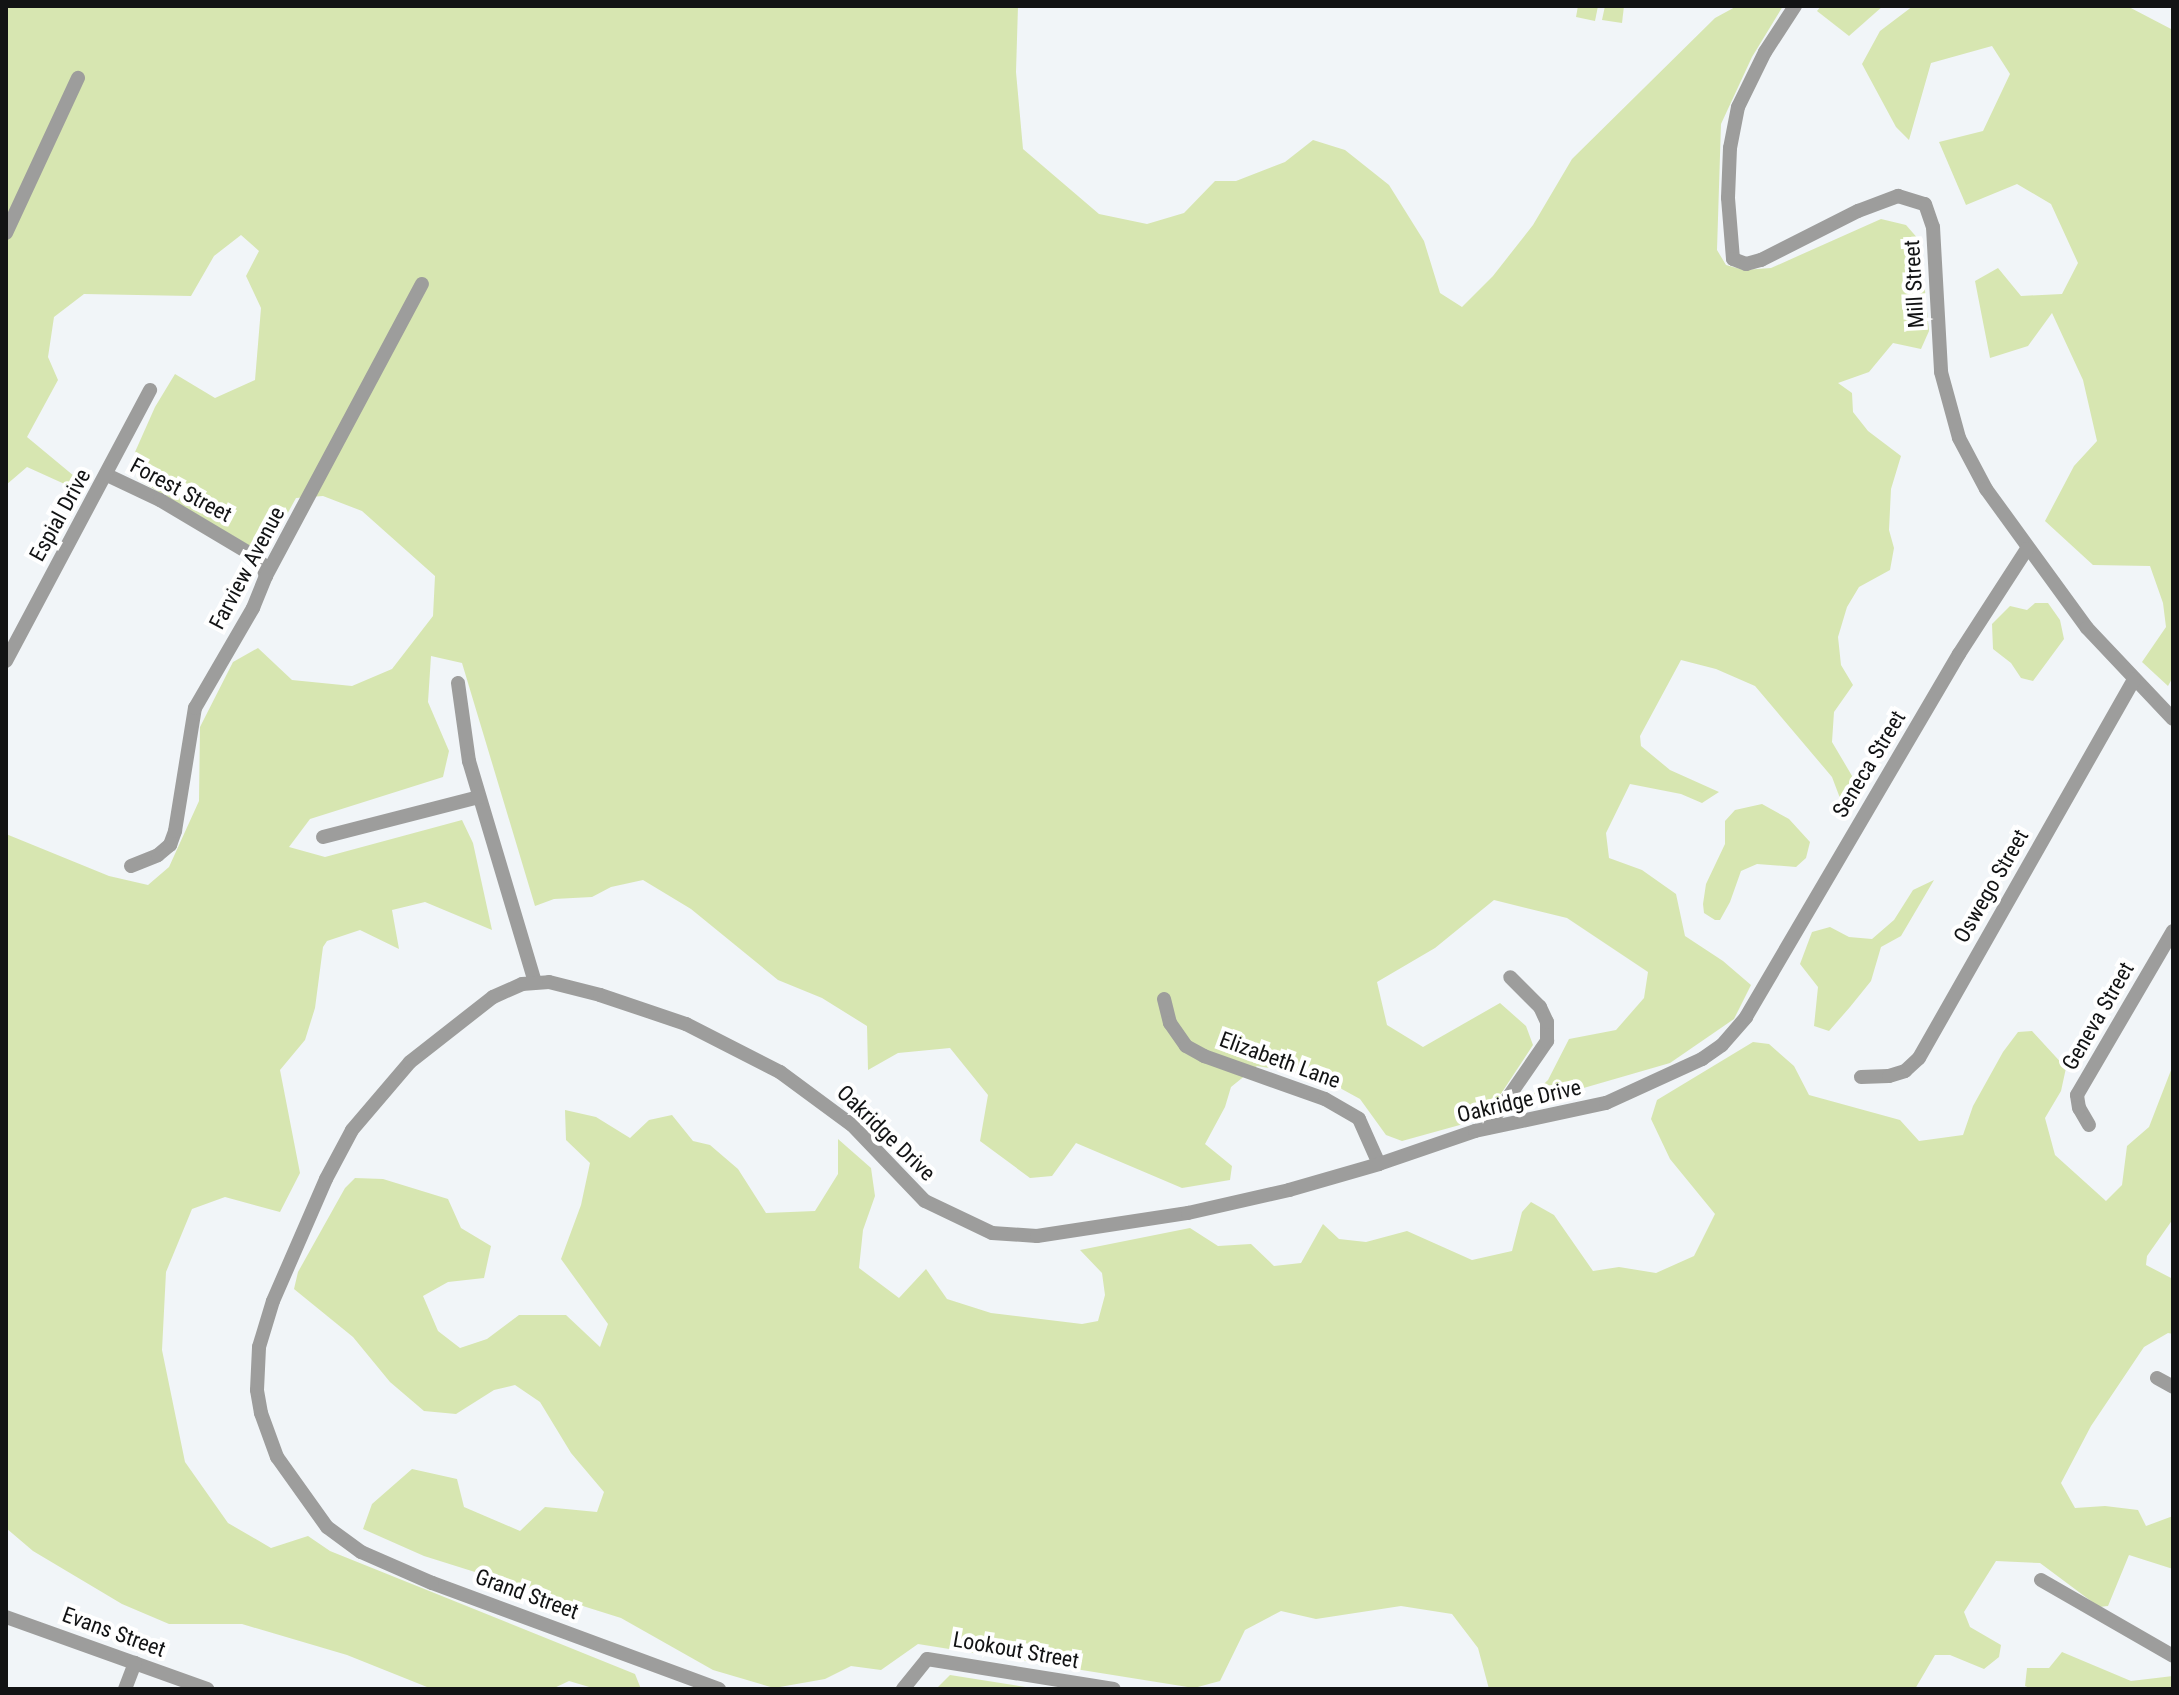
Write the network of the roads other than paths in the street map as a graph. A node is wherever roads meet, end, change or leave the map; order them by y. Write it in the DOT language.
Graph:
graph roads {
  1 [pos="1795,6"];
  2 [pos="78,78"];
  3 [pos="6,233"];
  4 [pos="422,284"];
  5 [pos="150,390"];
  6 [pos="107,475"];
  7 [pos="2027,549"];
  8 [pos="266,576"];
  9 [pos="6,661"];
  10 [pos="2134,680"];
  11 [pos="458,683"];
  12 [pos="2173,719"];
  13 [pos="479,797"];
  14 [pos="323,837"];
  15 [pos="131,866"];
  16 [pos="2173,931"];
  17 [pos="1510,977"];
  18 [pos="535,982"];
  19 [pos="1164,999"];
  20 [pos="1754,1005"];
  21 [pos="1861,1077"];
  22 [pos="2089,1125"];
  23 [pos="1487,1128"];
  24 [pos="1379,1164"];
  25 [pos="2157,1378"];
  26 [pos="2173,1387"];
  27 [pos="2041,1580"];
  28 [pos="6,1617"];
  29 [pos="2173,1656"];
  30 [pos="135,1663"];
  31 [pos="125,1689"];
  32 [pos="207,1689"];
  33 [pos="719,1689"];
  34 [pos="903,1689"];
  35 [pos="1114,1689"];
  1 -- 7 [label="street, Mill Street"];
  2 -- 3 [label="street"];
  4 -- 8 [label="street, Farview Avenue"];
  5 -- 6 [label="street, Espial Drive"];
  6 -- 8 [label="street, Forest Street"];
  6 -- 9 [label="street, Espial Drive"];
  7 -- 10 [label="street, Mill Street"];
  7 -- 20 [label="street, Seneca Street"];
  8 -- 15 [label="street, Farview Avenue"];
  10 -- 12 [label="street, Mill Street"];
  10 -- 21 [label="street, Oswego Street"];
  11 -- 13 [label="street"];
  13 -- 14 [label="street"];
  13 -- 18 [label="street"];
  16 -- 22 [label="street, Geneva Street"];
  17 -- 23 [label="street"];
  18 -- 24 [label="street, Oakridge Drive"];
  18 -- 33 [label="street, Grand Street"];
  19 -- 24 [label="street, Elizabeth Lane"];
  20 -- 23 [label="street, Oakridge Drive"];
  23 -- 24 [label="street, Oakridge Drive"];
  25 -- 26 [label="street"];
  27 -- 29 [label="street"];
  28 -- 30 [label="street, Evans Street"];
  30 -- 31 [label="street"];
  30 -- 32 [label="street, Evans Street"];
  34 -- 35 [label="street, Lookout Street"];
}
